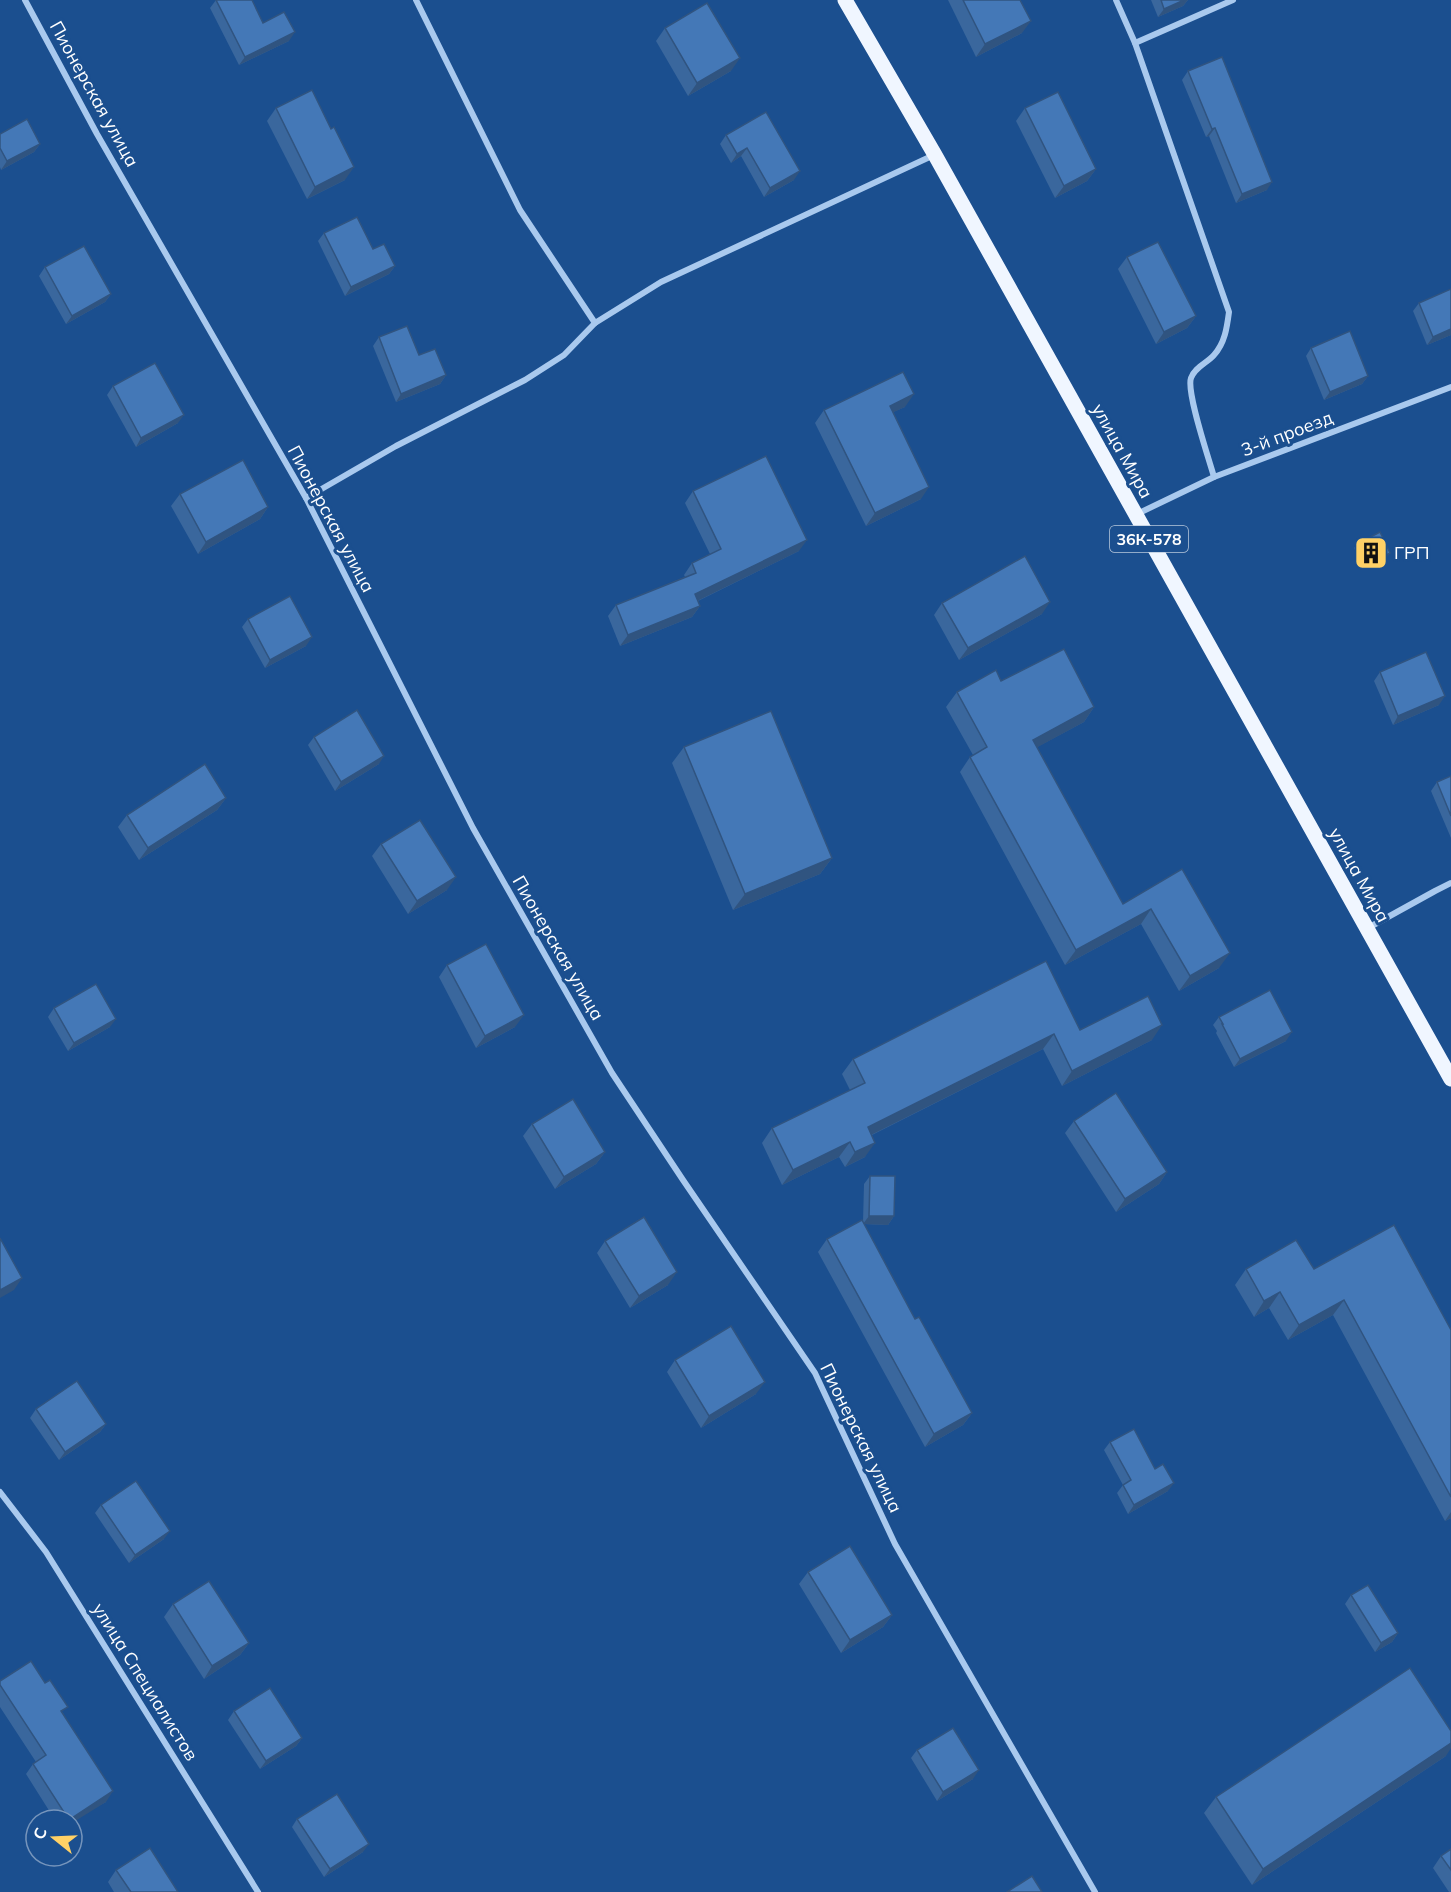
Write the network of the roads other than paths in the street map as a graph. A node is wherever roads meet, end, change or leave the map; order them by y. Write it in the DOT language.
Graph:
graph roads {
  1 [pos="25,0"];
  2 [pos="416,0"];
  3 [pos="845,0"];
  4 [pos="1116,0"];
  5 [pos="1233,0"];
  6 [pos="1135,43"];
  7 [pos="934,155"];
  8 [pos="594,322"];
  9 [pos="1451,387"];
  10 [pos="1214,477"];
  11 [pos="306,498"];
  12 [pos="1136,515"];
  13 [pos="1451,884"];
  14 [pos="1367,929"];
  15 [pos="1451,1079"];
  16 [pos="0,1492"];
  17 [pos="258,1892"];
  18 [pos="1095,1892"];
  1 -- 11 [label="street, Пионерская улица"];
  2 -- 8 [label="street"];
  3 -- 7 [label="main road, улица Мира / 36К-578"];
  4 -- 6 [label="street"];
  5 -- 6 [label="street"];
  6 -- 10 [label="street"];
  7 -- 8 [label="street"];
  7 -- 12 [label="main road, улица Мира / 36К-578"];
  8 -- 11 [label="street"];
  9 -- 10 [label="street, 3-й проезд"];
  10 -- 12 [label="street, 3-й проезд"];
  11 -- 18 [label="street, Пионерская улица"];
  12 -- 14 [label="main road, улица Мира / 36К-578"];
  13 -- 14 [label="street"];
  14 -- 15 [label="main road, улица Мира / 36К-578"];
  16 -- 17 [label="street, улица Специалистов"];
}
